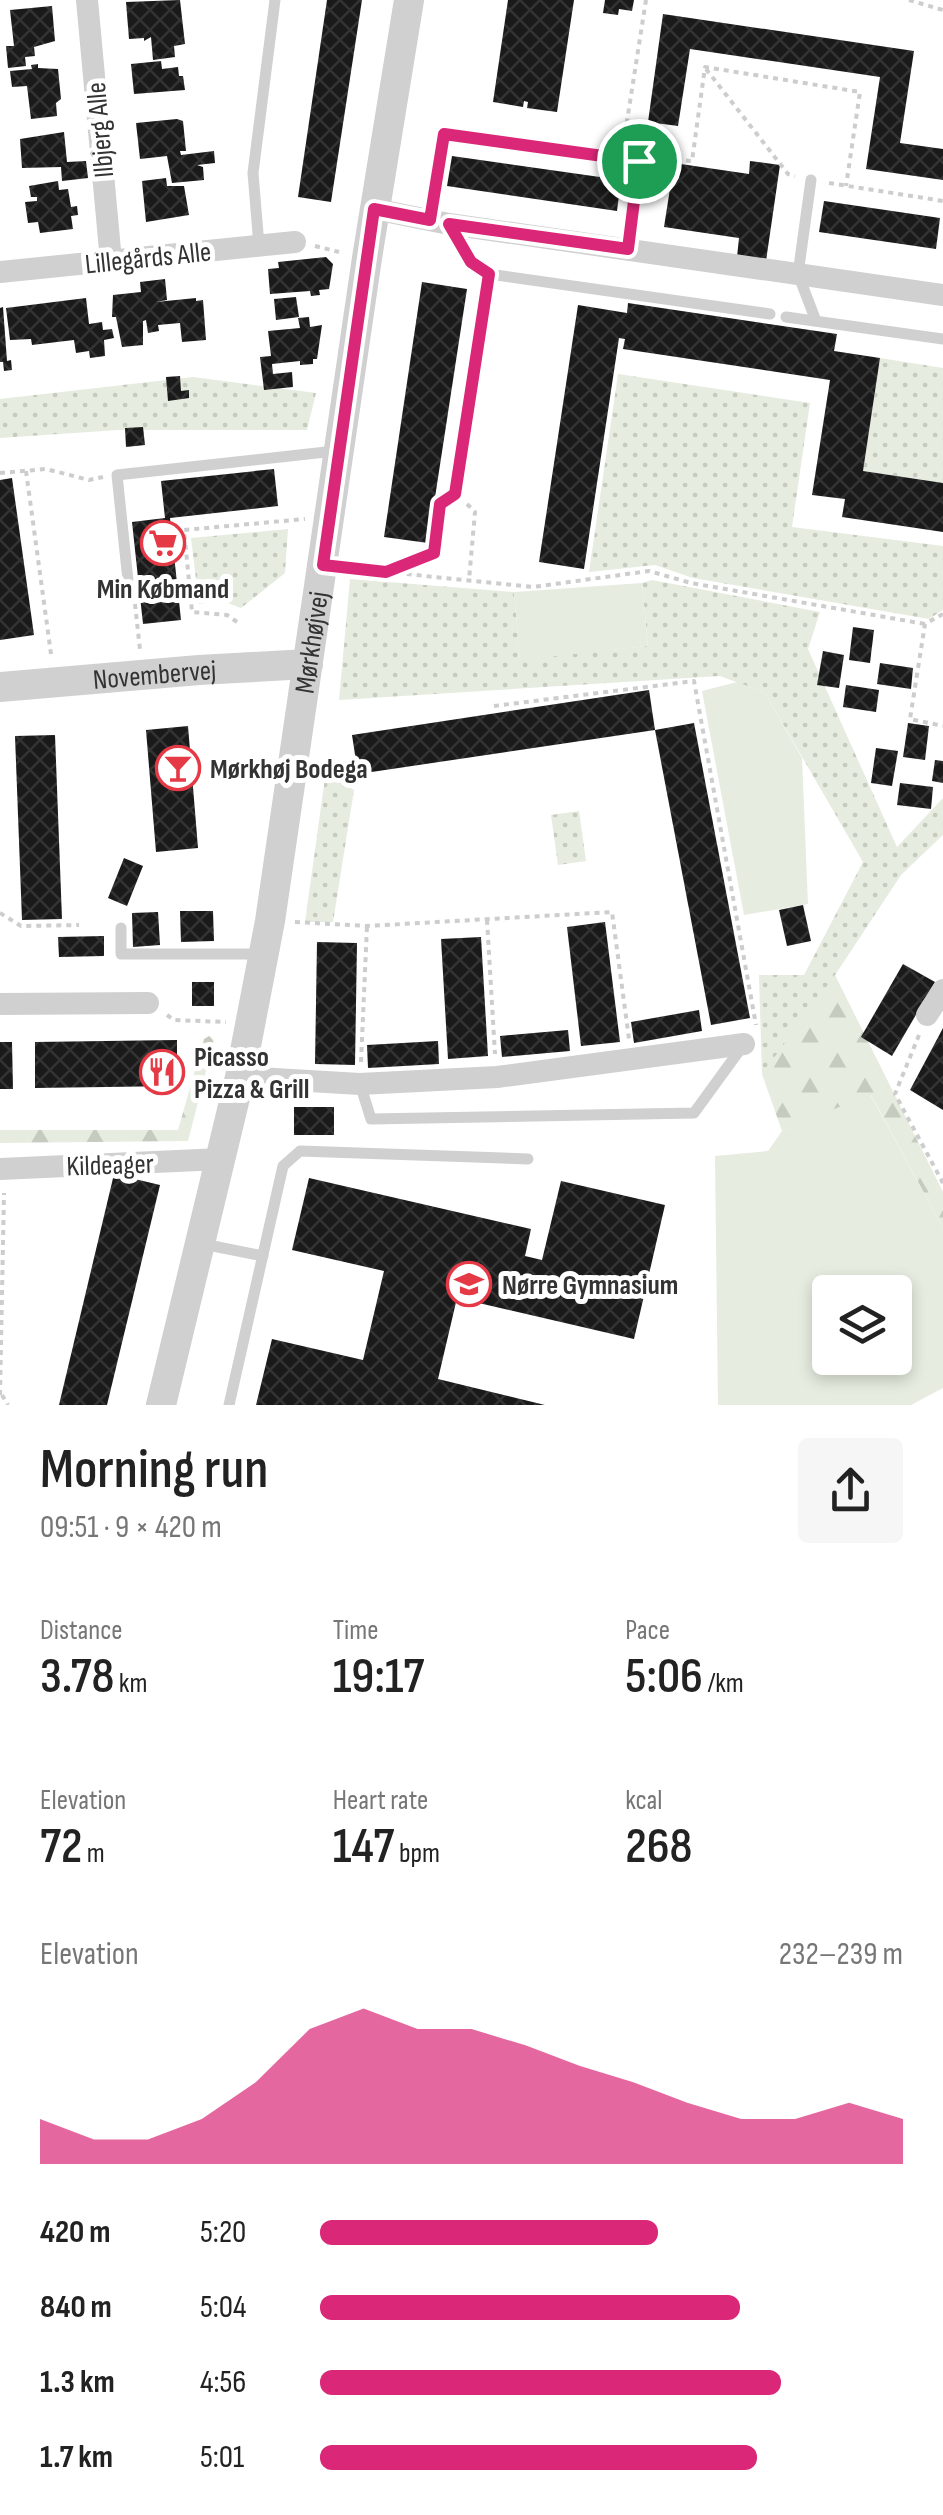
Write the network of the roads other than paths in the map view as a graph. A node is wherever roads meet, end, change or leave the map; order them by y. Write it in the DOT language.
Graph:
graph roads {
  1 [pos="87,0"];
  2 [pos="276,0"];
  3 [pos="409,0"];
  4 [pos="444,134"];
  5 [pos="639,161"];
  6 [pos="810,180"];
  7 [pos="374,209"];
  8 [pos="439,222"];
  9 [pos="296,242"];
  10 [pos="258,246"];
  11 [pos="628,249"];
  12 [pos="111,261"];
  13 [pos="0,272"];
  14 [pos="489,274"];
  15 [pos="798,274"];
  16 [pos="943,295"];
  17 [pos="770,314"];
  18 [pos="786,317"];
  19 [pos="816,321"];
  20 [pos="943,339"];
  21 [pos="340,450"];
  22 [pos="455,494"];
  23 [pos="129,590"];
  24 [pos="308,664"];
  25 [pos="0,686"];
  26 [pos="121,928"];
  27 [pos="264,954"];
  28 [pos="943,990"];
  29 [pos="148,1003"];
  30 [pos="0,1004"];
  31 [pos="927,1015"];
  32 [pos="744,1044"];
  33 [pos="240,1077"];
  34 [pos="360,1084"];
  35 [pos="221,1160"];
  36 [pos="528,1160"];
  37 [pos="2,1169"];
  38 [pos="200,1243"];
  39 [pos="263,1256"];
  40 [pos="160,1405"];
  41 [pos="230,1405"];
  1 -- 12 [label="street, Ilbjerg Alle"];
  2 -- 10 [label="lane"];
  3 -- 7 [label="street, Mørkhøjvej"];
  4 -- 8 [label="lane"];
  5 -- 11 [label="lane"];
  6 -- 15 [label="lane"];
  7 -- 8 [label="street"];
  7 -- 21 [label="street, Mørkhøjvej"];
  8 -- 11 [label="street"];
  8 -- 14 [label="lane"];
  9 -- 10 [label="street, Lillegårds Alle"];
  10 -- 12 [label="street, Lillegårds Alle"];
  11 -- 15 [label="street"];
  12 -- 13 [label="street, Lillegårds Alle"];
  14 -- 17 [label="lane"];
  14 -- 22 [label="lane"];
  15 -- 16 [label="street"];
  15 -- 19 [label="lane"];
  18 -- 19 [label="lane"];
  19 -- 20 [label="lane"];
  21 -- 23 [label="lane"];
  21 -- 24 [label="street, Mørkhøjvej"];
  24 -- 25 [label="street, Novembervej"];
  24 -- 27 [label="street, Mørkhøjvej"];
  26 -- 27 [label="lane"];
  27 -- 33 [label="street, Mørkhøjvej"];
  28 -- 31 [label="street"];
  29 -- 30 [label="street"];
  32 -- 34 [label="street"];
  32 -- 34 [label="lane"];
  33 -- 34 [label="street"];
  33 -- 35 [label="street, Mørkhøjvej"];
  35 -- 37 [label="street, Kildeager"];
  35 -- 38 [label="street, Mørkhøjvej"];
  36 -- 39 [label="lane"];
  38 -- 39 [label="lane"];
  38 -- 40 [label="street, Mørkhøjvej"];
  39 -- 41 [label="lane"];
}
